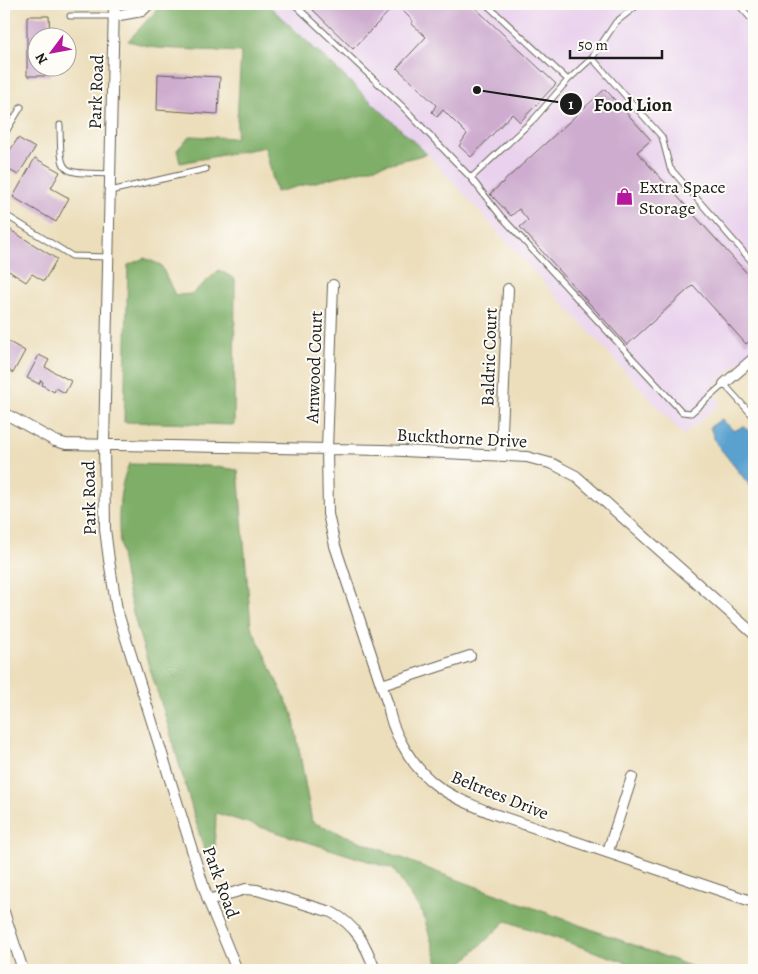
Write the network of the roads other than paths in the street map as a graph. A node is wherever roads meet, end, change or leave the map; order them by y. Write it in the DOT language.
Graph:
graph roads {
  1 [pos="114,4"];
  2 [pos="149,4"];
  3 [pos="294,4"];
  4 [pos="486,4"];
  5 [pos="639,4"];
  6 [pos="738,4"];
  7 [pos="70,16"];
  8 [pos="114,16"];
  9 [pos="753,19"];
  10 [pos="592,58"];
  11 [pos="568,80"];
  12 [pos="21,107"];
  13 [pos="60,125"];
  14 [pos="4,134"];
  15 [pos="206,169"];
  16 [pos="110,174"];
  17 [pos="471,178"];
  18 [pos="110,191"];
  19 [pos="4,214"];
  20 [pos="109,257"];
  21 [pos="754,264"];
  22 [pos="332,285"];
  23 [pos="508,289"];
  24 [pos="754,358"];
  25 [pos="724,384"];
  26 [pos="4,413"];
  27 [pos="754,417"];
  28 [pos="104,444"];
  29 [pos="327,449"];
  30 [pos="501,456"];
  31 [pos="754,634"];
  32 [pos="470,656"];
  33 [pos="382,685"];
  34 [pos="632,777"];
  35 [pos="608,851"];
  36 [pos="208,900"];
  37 [pos="754,902"];
  38 [pos="4,912"];
  39 [pos="23,970"];
  40 [pos="237,970"];
  41 [pos="375,970"];
  1 -- 8 [label="street, Park Road"];
  2 -- 8 [label="street"];
  3 -- 17 [label="lane"];
  4 -- 11 [label="lane"];
  5 -- 10 [label="lane"];
  6 -- 9 [label="lane"];
  7 -- 8 [label="lane"];
  8 -- 16 [label="street, Park Road"];
  10 -- 11 [label="lane"];
  10 -- 21 [label="lane"];
  11 -- 17 [label="lane"];
  12 -- 14 [label="lane"];
  13 -- 16 [label="lane"];
  15 -- 18 [label="lane"];
  16 -- 18 [label="street, Park Road"];
  17 -- 25 [label="lane"];
  18 -- 20 [label="street, Park Road"];
  19 -- 20 [label="lane"];
  20 -- 28 [label="street, Park Road"];
  22 -- 29 [label="street, Arnwood Court"];
  23 -- 30 [label="street, Baldric Court"];
  24 -- 25 [label="street"];
  25 -- 27 [label="lane"];
  26 -- 28 [label="street, Buckthorne Drive"];
  28 -- 29 [label="street, Buckthorne Drive"];
  28 -- 36 [label="street, Park Road"];
  29 -- 30 [label="street, Buckthorne Drive"];
  29 -- 33 [label="street, Beltrees Drive"];
  30 -- 31 [label="street, Buckthorne Drive"];
  32 -- 33 [label="street"];
  33 -- 35 [label="street, Beltrees Drive"];
  34 -- 35 [label="street"];
  35 -- 37 [label="street, Beltrees Drive"];
  36 -- 40 [label="street, Park Road"];
  36 -- 41 [label="street"];
  38 -- 39 [label="street"];
}
